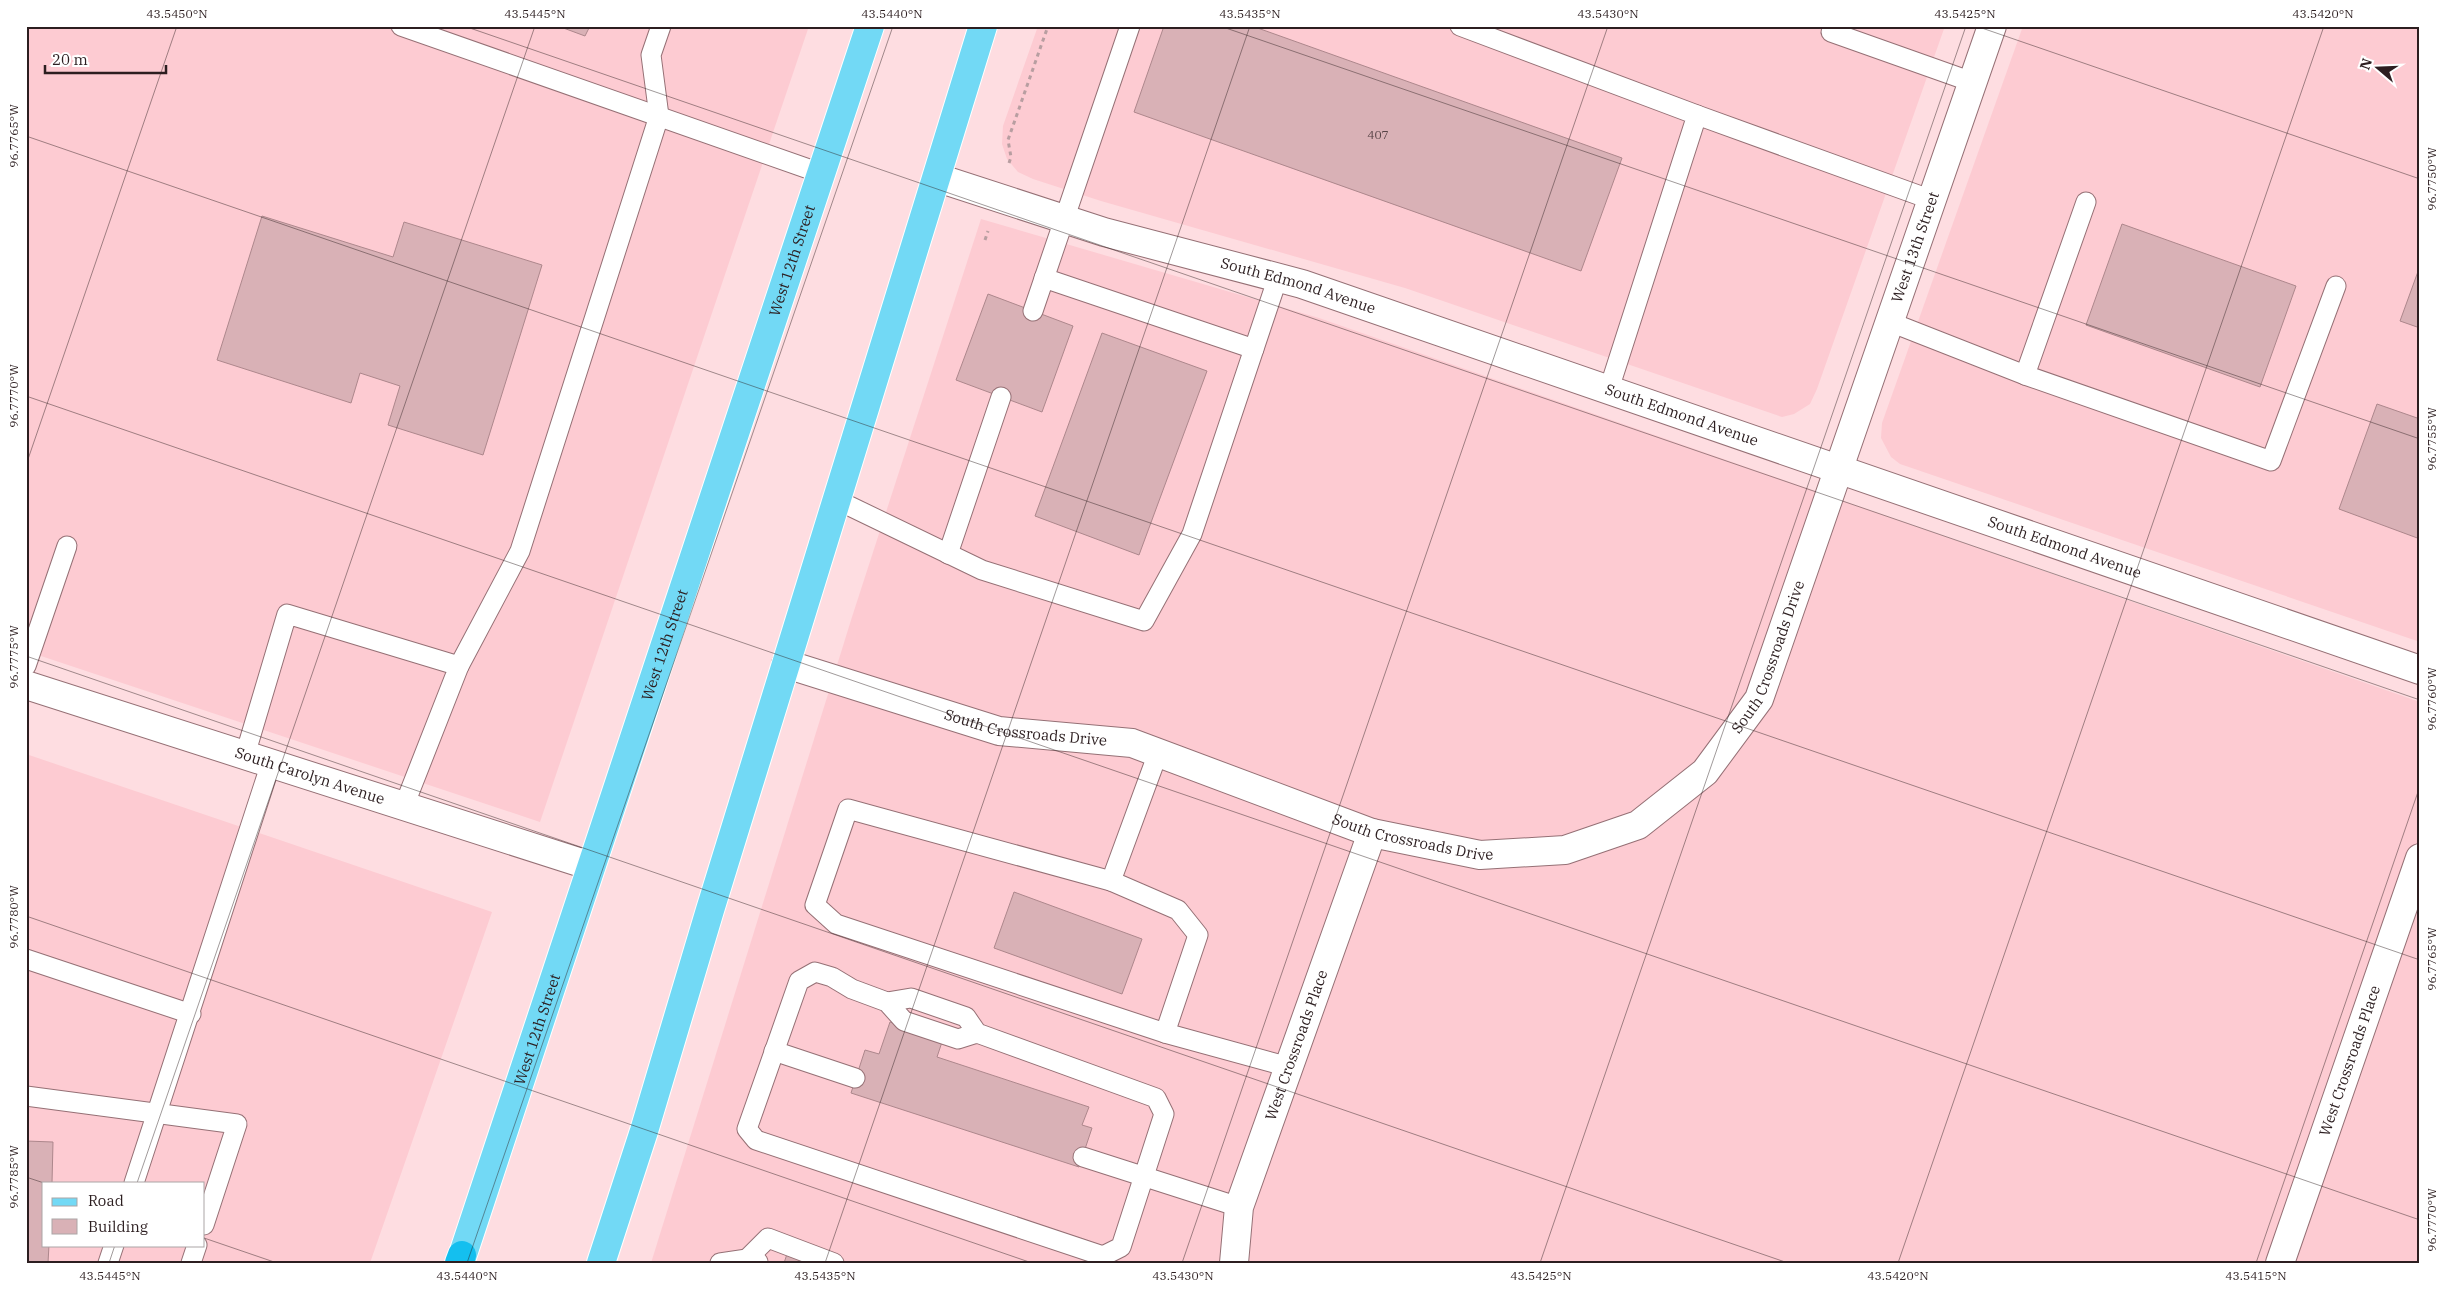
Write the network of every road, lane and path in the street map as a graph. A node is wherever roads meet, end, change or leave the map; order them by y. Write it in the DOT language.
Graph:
graph roads {
  1 [pos="401,26"];
  2 [pos="661,26"];
  3 [pos="870,26"];
  4 [pos="984,26"];
  5 [pos="1048,26"];
  6 [pos="1130,26"];
  7 [pos="1460,26"];
  8 [pos="1992,26"];
  9 [pos="1484,30"];
  10 [pos="1831,32"];
  11 [pos="1972,82"];
  12 [pos="659,116"];
  13 [pos="1697,116"];
  14 [pos="1011,157"];
  15 [pos="823,174"];
  16 [pos="938,178"];
  17 [pos="1932,200"];
  18 [pos="2086,202"];
  19 [pos="1065,219"];
  20 [pos="1278,277"];
  21 [pos="1044,278"];
  22 [pos="2336,286"];
  23 [pos="1033,312"];
  24 [pos="1890,322"];
  25 [pos="1254,349"];
  26 [pos="2025,375"];
  27 [pos="1609,389"];
  28 [pos="1001,397"];
  29 [pos="1839,468"];
  30 [pos="837,500"];
  31 [pos="67,546"];
  32 [pos="948,554"];
  33 [pos="786,664"];
  34 [pos="26,666"];
  35 [pos="459,666"];
  36 [pos="2420,670"];
  37 [pos="26,685"];
  38 [pos="1158,753"];
  39 [pos="245,755"];
  40 [pos="271,763"];
  41 [pos="404,806"];
  42 [pos="1372,833"];
  43 [pos="2420,858"];
  44 [pos="592,866"];
  45 [pos="1111,881"];
  46 [pos="26,959"];
  47 [pos="190,1014"];
  48 [pos="1165,1033"];
  49 [pos="774,1051"];
  50 [pos="1289,1066"];
  51 [pos="855,1078"];
  52 [pos="26,1096"];
  53 [pos="157,1113"];
  54 [pos="1083,1157"];
  55 [pos="1145,1177"];
  56 [pos="134,1182"];
  57 [pos="1240,1207"];
  58 [pos="205,1222"];
  59 [pos="114,1246"];
  60 [pos="197,1246"];
  61 [pos="460,1260"];
  62 [pos="753,1261"];
  63 [pos="108,1263"];
  64 [pos="191,1263"];
  65 [pos="601,1263"];
  66 [pos="720,1263"];
  67 [pos="834,1263"];
  68 [pos="1234,1263"];
  69 [pos="2280,1263"];
  1 -- 12 [label="lane"];
  2 -- 12 [label="lane"];
  3 -- 15 [label="main road, West 12th Street"];
  4 -- 16 [label="main road"];
  5 -- 14 [label="path"];
  6 -- 19 [label="lane"];
  7 -- 9 [label="lane"];
  8 -- 11 [label="street, West 13th Street"];
  9 -- 13 [label="lane"];
  10 -- 11 [label="lane"];
  11 -- 17 [label="street, West 13th Street"];
  12 -- 15 [label="lane"];
  12 -- 35 [label="lane"];
  13 -- 17 [label="lane"];
  13 -- 27 [label="lane"];
  15 -- 44 [label="main road, West 12th Street"];
  16 -- 19 [label="street, South Edmond Avenue"];
  16 -- 30 [label="main road"];
  17 -- 24 [label="street, West 13th Street"];
  18 -- 26 [label="lane"];
  19 -- 20 [label="street, South Edmond Avenue"];
  19 -- 21 [label="lane"];
  20 -- 25 [label="lane"];
  20 -- 27 [label="street, South Edmond Avenue"];
  21 -- 23 [label="lane"];
  21 -- 25 [label="lane"];
  22 -- 26 [label="lane"];
  24 -- 26 [label="lane"];
  24 -- 29 [label="street, West 13th Street"];
  25 -- 32 [label="lane"];
  27 -- 29 [label="street, South Edmond Avenue"];
  28 -- 32 [label="lane"];
  29 -- 36 [label="street, South Edmond Avenue"];
  29 -- 42 [label="street, South Crossroads Drive"];
  30 -- 32 [label="lane"];
  30 -- 33 [label="main road"];
  31 -- 34 [label="lane"];
  33 -- 38 [label="street, South Crossroads Drive"];
  33 -- 65 [label="main road"];
  35 -- 39 [label="lane"];
  35 -- 41 [label="lane"];
  37 -- 39 [label="street, South Carolyn Avenue"];
  38 -- 42 [label="street, South Crossroads Drive"];
  38 -- 45 [label="lane"];
  39 -- 40 [label="street, South Carolyn Avenue"];
  40 -- 41 [label="street, South Carolyn Avenue"];
  40 -- 47 [label="lane"];
  41 -- 44 [label="street, South Carolyn Avenue"];
  42 -- 50 [label="street, West Crossroads Place"];
  43 -- 69 [label="street, West Crossroads Place"];
  44 -- 61 [label="main road, West 12th Street"];
  45 -- 48 [label="lane"];
  45 -- 48 [label="lane"];
  46 -- 47 [label="lane"];
  47 -- 53 [label="lane"];
  48 -- 50 [label="lane"];
  49 -- 51 [label="lane"];
  49 -- 55 [label="lane"];
  49 -- 55 [label="lane"];
  50 -- 57 [label="street, West Crossroads Place"];
  52 -- 53 [label="lane"];
  53 -- 56 [label="lane"];
  53 -- 58 [label="lane"];
  54 -- 55 [label="lane"];
  55 -- 57 [label="lane"];
  57 -- 68 [label="street, West Crossroads Place"];
  59 -- 63 [label="lane"];
  60 -- 64 [label="lane"];
  62 -- 66 [label="lane"];
  62 -- 67 [label="lane"];
}
